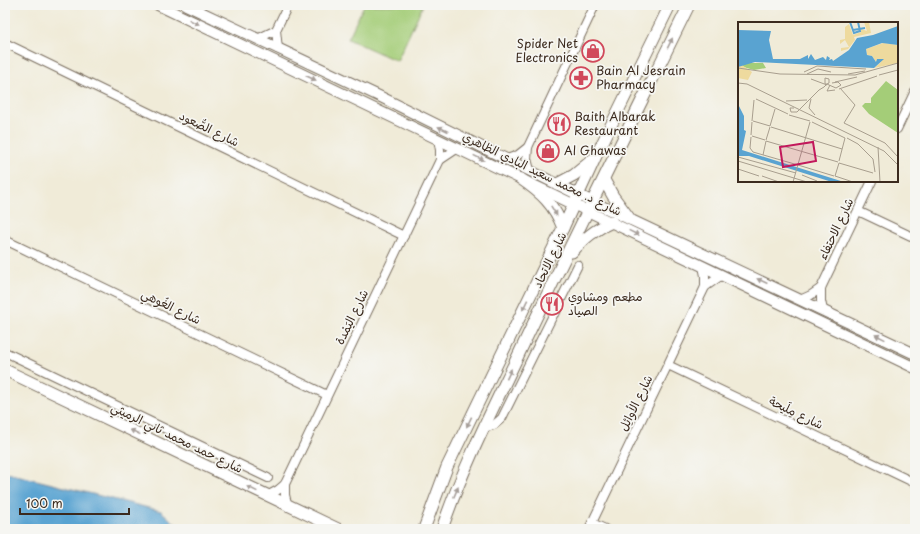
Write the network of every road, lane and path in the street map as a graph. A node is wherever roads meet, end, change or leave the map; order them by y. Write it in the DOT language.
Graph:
graph roads {
  1 [pos="158,5"];
  2 [pos="186,5"];
  3 [pos="288,5"];
  4 [pos="595,5"];
  5 [pos="670,5"];
  6 [pos="688,5"];
  7 [pos="276,30"];
  8 [pos="258,39"];
  9 [pos="5,43"];
  10 [pos="278,49"];
  11 [pos="915,91"];
  12 [pos="417,116"];
  13 [pos="411,126"];
  14 [pos="898,127"];
  15 [pos="438,139"];
  16 [pos="528,147"];
  17 [pos="458,148"];
  18 [pos="596,156"];
  19 [pos="507,159"];
  20 [pos="440,160"];
  21 [pos="530,170"];
  22 [pos="521,179"];
  23 [pos="604,180"];
  24 [pos="872,182"];
  25 [pos="557,184"];
  26 [pos="576,199"];
  27 [pos="591,206"];
  28 [pos="858,210"];
  29 [pos="630,219"];
  30 [pos="612,222"];
  31 [pos="562,228"];
  32 [pos="404,236"];
  33 [pos="915,238"];
  34 [pos="5,240"];
  35 [pos="562,263"];
  36 [pos="578,265"];
  37 [pos="703,266"];
  38 [pos="722,275"];
  39 [pos="705,287"];
  40 [pos="821,288"];
  41 [pos="545,298"];
  42 [pos="800,300"];
  43 [pos="823,310"];
  44 [pos="555,311"];
  45 [pos="852,324"];
  46 [pos="847,336"];
  47 [pos="5,352"];
  48 [pos="915,354"];
  49 [pos="668,365"];
  50 [pos="915,368"];
  51 [pos="5,370"];
  52 [pos="328,395"];
  53 [pos="484,428"];
  54 [pos="240,464"];
  55 [pos="268,478"];
  56 [pos="235,480"];
  57 [pos="915,483"];
  58 [pos="285,484"];
  59 [pos="267,496"];
  60 [pos="288,506"];
  61 [pos="426,525"];
  62 [pos="591,526"];
  63 [pos="338,529"];
  64 [pos="420,529"];
  65 [pos="442,529"];
  66 [pos="605,529"];
  1 -- 13 [label="street, شارع د. محمد سعيد البادي الظاهري, one-way"];
  2 -- 8 [label="street, شارع د. محمد سعيد البادي الظاهري"];
  3 -- 7 [label="street"];
  4 -- 16 [label="street"];
  5 -- 18 [label="main road, شارع الاتحاد"];
  23 -- 6 [label="main road, شارع الاتحاد, one-way"];
  7 -- 8 [label="street"];
  7 -- 10 [label="street"];
  8 -- 10 [label="street, شارع د. محمد سعيد البادي الظاهري"];
  9 -- 32 [label="street, شارع الصُّعود"];
  10 -- 12 [label="street, شارع د. محمد سعيد البادي الظاهري"];
  11 -- 14 [label="street"];
  12 -- 13 [label="street"];
  19 -- 12 [label="street, شارع د. محمد سعيد البادي الظاهري, one-way"];
  13 -- 15 [label="street, شارع د. محمد سعيد البادي الظاهري"];
  15 -- 17 [label="street, شارع د. محمد سعيد البادي الظاهري"];
  15 -- 20 [label="street"];
  16 -- 19 [label="street"];
  16 -- 21 [label="street"];
  17 -- 20 [label="street"];
  17 -- 22 [label="street, شارع د. محمد سعيد البادي الظاهري, one-way"];
  18 -- 25 [label="main road"];
  18 -- 26 [label="main road, شارع الاتحاد"];
  19 -- 21 [label="street, شارع د. محمد سعيد البادي الظاهري"];
  20 -- 32 [label="street, شارع اليَمْدة"];
  21 -- 25 [label="street, شارع د. محمد سعيد البادي الظاهري"];
  22 -- 26 [label="street, شارع د. محمد سعيد البادي الظاهري"];
  22 -- 31 [label="main road, one-way"];
  23 -- 27 [label="main road, شارع الاتحاد"];
  23 -- 29 [label="main road"];
  24 -- 28 [label="street, شارع الاحتفاء"];
  25 -- 26 [label="street, شارع د. محمد سعيد البادي الظاهري"];
  26 -- 27 [label="street, شارع د. محمد سعيد البادي الظاهري"];
  26 -- 31 [label="main road, شارع الاتحاد"];
  27 -- 29 [label="street, شارع د. محمد سعيد البادي الظاهري"];
  27 -- 30 [label="street, شارع د. محمد سعيد البادي الظاهري"];
  27 -- 35 [label="main road, شارع الاتحاد"];
  28 -- 33 [label="street"];
  28 -- 40 [label="street, شارع الاحتفاء"];
  42 -- 29 [label="street, شارع د. محمد سعيد البادي الظاهري, one-way"];
  30 -- 35 [label="main road"];
  30 -- 37 [label="street, شارع د. محمد سعيد البادي الظاهري, one-way"];
  31 -- 61 [label="main road, شارع الاتحاد, one-way"];
  32 -- 52 [label="street, شارع اليَمْدة"];
  34 -- 52 [label="street, شارع الغُوهي"];
  35 -- 41 [label="main road, شارع الاتحاد"];
  36 -- 44 [label="street"];
  37 -- 38 [label="street, شارع د. محمد سعيد البادي الظاهري"];
  37 -- 39 [label="street"];
  38 -- 39 [label="street, شارع الأوائِل"];
  38 -- 46 [label="street, شارع د. محمد سعيد البادي الظاهري"];
  39 -- 49 [label="street, شارع الأوائِل"];
  40 -- 42 [label="street"];
  40 -- 43 [label="street, شارع الاحتفاء"];
  41 -- 44 [label="main road"];
  53 -- 41 [label="main road, شارع الاتحاد, one-way"];
  42 -- 43 [label="street, شارع د. محمد سعيد البادي الظاهري"];
  43 -- 45 [label="street, شارع د. محمد سعيد البادي الظاهري"];
  44 -- 53 [label="street"];
  45 -- 46 [label="street"];
  48 -- 45 [label="street, شارع د. محمد سعيد البادي الظاهري, one-way"];
  46 -- 50 [label="street, شارع د. محمد سعيد البادي الظاهري"];
  47 -- 54 [label="street"];
  49 -- 57 [label="street, شارع مِلَيحة"];
  49 -- 62 [label="street, شارع الأوائِل"];
  56 -- 51 [label="main road, شارع حمد محمد ثاني الرميثي, one-way"];
  52 -- 58 [label="street, شارع اليَمْدة"];
  65 -- 53 [label="main road, شارع الاتحاد, one-way"];
  54 -- 55 [label="street"];
  54 -- 56 [label="street"];
  59 -- 56 [label="main road, شارع حمد محمد ثاني الرميثي, one-way"];
  58 -- 59 [label="street"];
  58 -- 60 [label="street"];
  59 -- 60 [label="main road, شارع حمد محمد ثاني الرميثي"];
  60 -- 63 [label="main road, شارع حمد محمد ثاني الرميثي"];
  61 -- 64 [label="main road"];
  62 -- 66 [label="street"];
}
